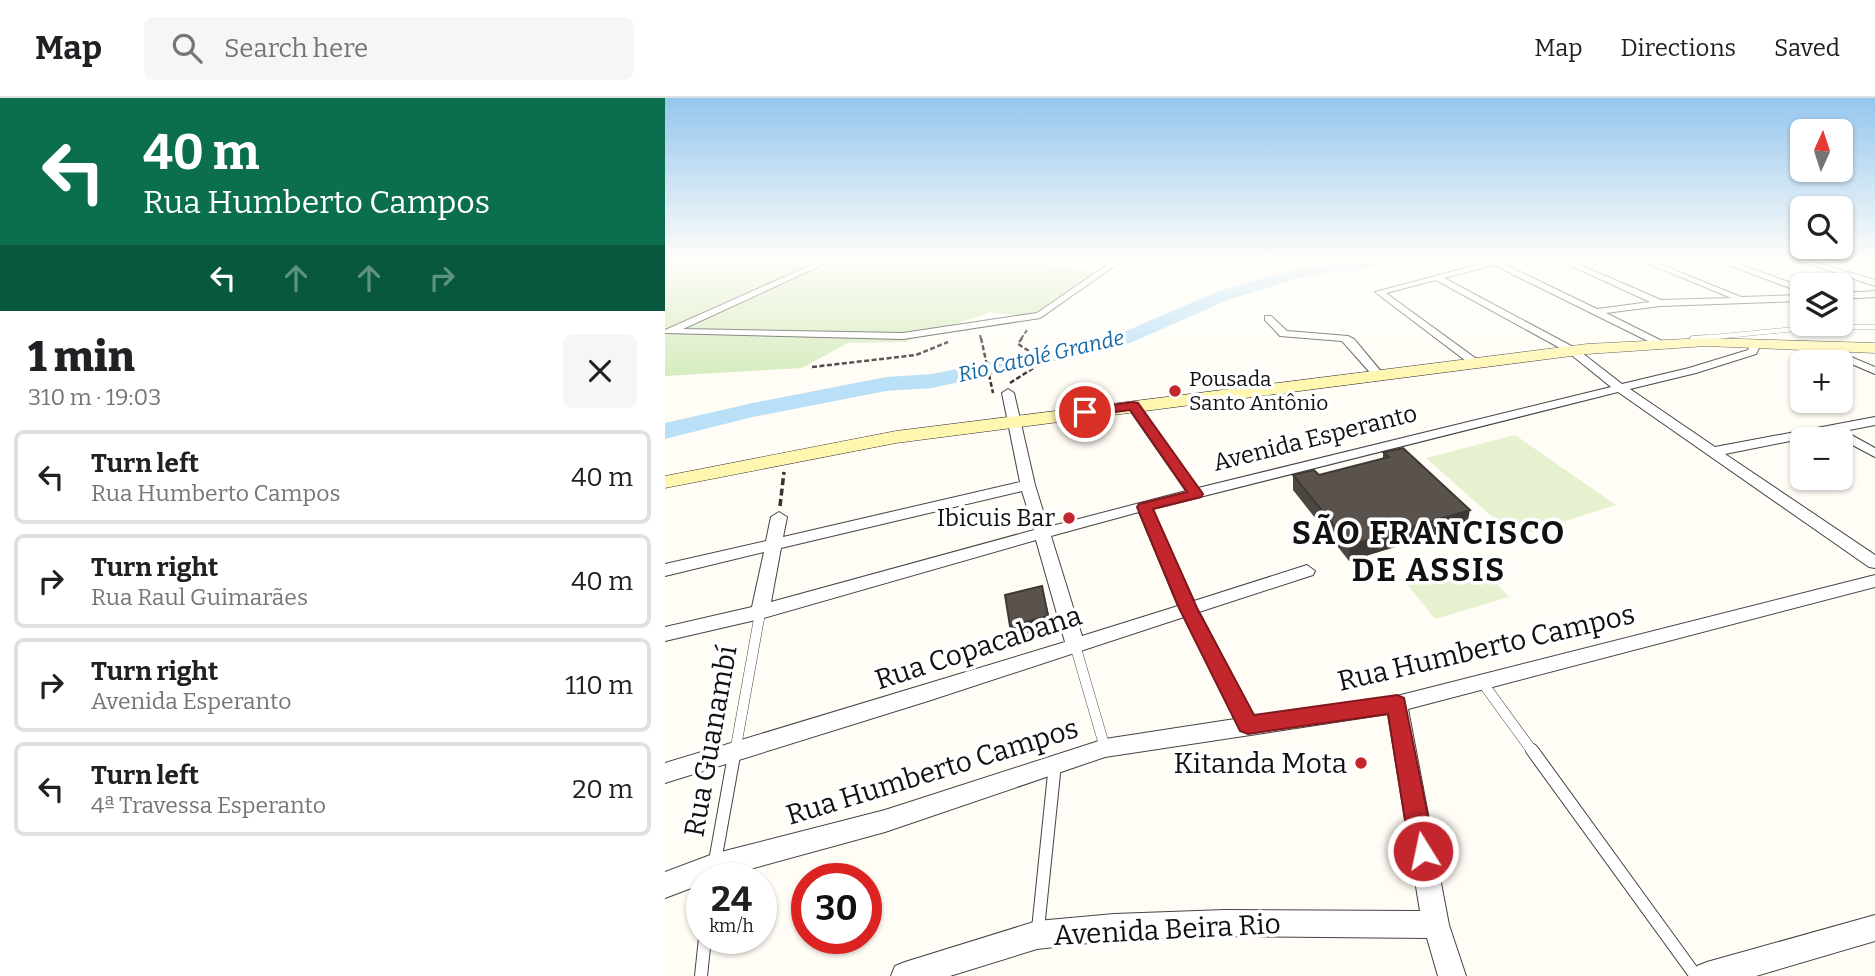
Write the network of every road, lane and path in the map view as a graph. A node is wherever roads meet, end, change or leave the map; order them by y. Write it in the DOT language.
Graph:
graph roads {
  1 [pos="739,299"];
  2 [pos="1063,299"];
  3 [pos="1388,299"];
  4 [pos="1477,299"];
  5 [pos="1570,299"];
  6 [pos="1651,299"];
  7 [pos="1775,299"];
  8 [pos="1745,300"];
  9 [pos="1660,303"];
  10 [pos="1597,312"];
  11 [pos="1040,315"];
  12 [pos="1268,318"];
  13 [pos="1875,327"];
  14 [pos="979,330"];
  15 [pos="667,333"];
  16 [pos="955,339"];
  17 [pos="1658,343"];
  18 [pos="1756,344"];
  19 [pos="1818,346"];
  20 [pos="1875,348"];
  21 [pos="1029,351"];
  22 [pos="1573,351"];
  23 [pos="1474,362"];
  24 [pos="1038,365"];
  25 [pos="812,367"];
  26 [pos="1875,371"];
  27 [pos="1378,375"];
  28 [pos="1620,388"];
  29 [pos="1008,393"];
  30 [pos="995,404"];
  31 [pos="1133,406"];
  32 [pos="1875,421"];
  33 [pos="1012,422"];
  34 [pos="1843,427"];
  35 [pos="1790,437"];
  36 [pos="1853,441"];
  37 [pos="1712,452"];
  38 [pos="1875,453"];
  39 [pos="786,456"];
  40 [pos="665,482"];
  41 [pos="1028,485"];
  42 [pos="1195,494"];
  43 [pos="1144,507"];
  44 [pos="779,517"];
  45 [pos="1044,533"];
  46 [pos="771,545"];
  47 [pos="1875,563"];
  48 [pos="665,570"];
  49 [pos="1307,571"];
  50 [pos="1875,580"];
  51 [pos="1188,608"];
  52 [pos="760,613"];
  53 [pos="665,634"];
  54 [pos="1075,645"];
  55 [pos="1482,682"];
  56 [pos="1397,704"];
  57 [pos="1248,725"];
  58 [pos="1105,748"];
  59 [pos="737,752"];
  60 [pos="1055,763"];
  61 [pos="665,773"];
  62 [pos="715,863"];
  63 [pos="746,863"];
  64 [pos="686,879"];
  65 [pos="665,884"];
  66 [pos="1436,925"];
  67 [pos="1875,928"];
  68 [pos="1037,935"];
  69 [pos="703,954"];
  70 [pos="701,976"];
  71 [pos="905,976"];
  72 [pos="1452,976"];
  73 [pos="1696,976"];
  74 [pos="1707,976"];
  1 -- 15 [label="street"];
  2 -- 11 [label="street"];
  3 -- 23 [label="street"];
  4 -- 22 [label="street"];
  5 -- 10 [label="street"];
  6 -- 9 [label="street"];
  7 -- 8 [label="street"];
  8 -- 9 [label="street"];
  9 -- 10 [label="street"];
  10 -- 17 [label="street"];
  11 -- 15 [label="street"];
  11 -- 21 [label="path"];
  12 -- 27 [label="street"];
  13 -- 17 [label="lane"];
  14 -- 30 [label="path"];
  16 -- 25 [label="path"];
  17 -- 18 [label="main road"];
  17 -- 22 [label="main road"];
  18 -- 19 [label="main road"];
  18 -- 28 [label="street, Avenida Esperanto"];
  19 -- 20 [label="main road"];
  19 -- 26 [label="street"];
  22 -- 23 [label="main road"];
  22 -- 28 [label="street"];
  23 -- 27 [label="main road"];
  24 -- 29 [label="path"];
  27 -- 31 [label="main road"];
  28 -- 37 [label="street"];
  28 -- 42 [label="street, Avenida Esperanto"];
  29 -- 33 [label="street"];
  31 -- 33 [label="main road"];
  31 -- 42 [label="street"];
  32 -- 34 [label="street"];
  33 -- 39 [label="main road"];
  33 -- 41 [label="street"];
  35 -- 37 [label="street"];
  36 -- 38 [label="street"];
  37 -- 47 [label="street"];
  39 -- 40 [label="main road"];
  39 -- 44 [label="path"];
  41 -- 45 [label="street"];
  41 -- 46 [label="street"];
  42 -- 43 [label="street, Avenida Esperanto"];
  43 -- 45 [label="street, Avenida Esperanto"];
  43 -- 51 [label="street"];
  44 -- 46 [label="street"];
  45 -- 52 [label="street, Avenida Esperanto"];
  45 -- 54 [label="street"];
  46 -- 48 [label="street"];
  46 -- 52 [label="street"];
  49 -- 51 [label="street, Rua Copacabana"];
  50 -- 55 [label="street, Rua Humberto Campos"];
  51 -- 54 [label="street, Rua Copacabana"];
  51 -- 57 [label="street"];
  52 -- 53 [label="street, Avenida Esperanto"];
  52 -- 59 [label="lane, Rua Guanambí"];
  54 -- 58 [label="lane"];
  54 -- 59 [label="street, Rua Copacabana"];
  55 -- 56 [label="street, Rua Humberto Campos"];
  55 -- 73 [label="lane"];
  56 -- 57 [label="street, Rua Humberto Campos"];
  56 -- 66 [label="street"];
  57 -- 58 [label="street, Rua Humberto Campos"];
  58 -- 60 [label="street, Rua Humberto Campos"];
  59 -- 61 [label="street, Rua Copacabana"];
  59 -- 62 [label="lane, Rua Guanambí"];
  60 -- 63 [label="street, Rua Humberto Campos"];
  60 -- 68 [label="lane"];
  64 -- 65 [label="street, Rua Humberto Campos"];
  66 -- 68 [label="street, Avenida Beira Rio"];
  66 -- 72 [label="street"];
  67 -- 74 [label="street"];
  68 -- 71 [label="street, Avenida Beira Rio"];
  69 -- 70 [label="lane"];
}
